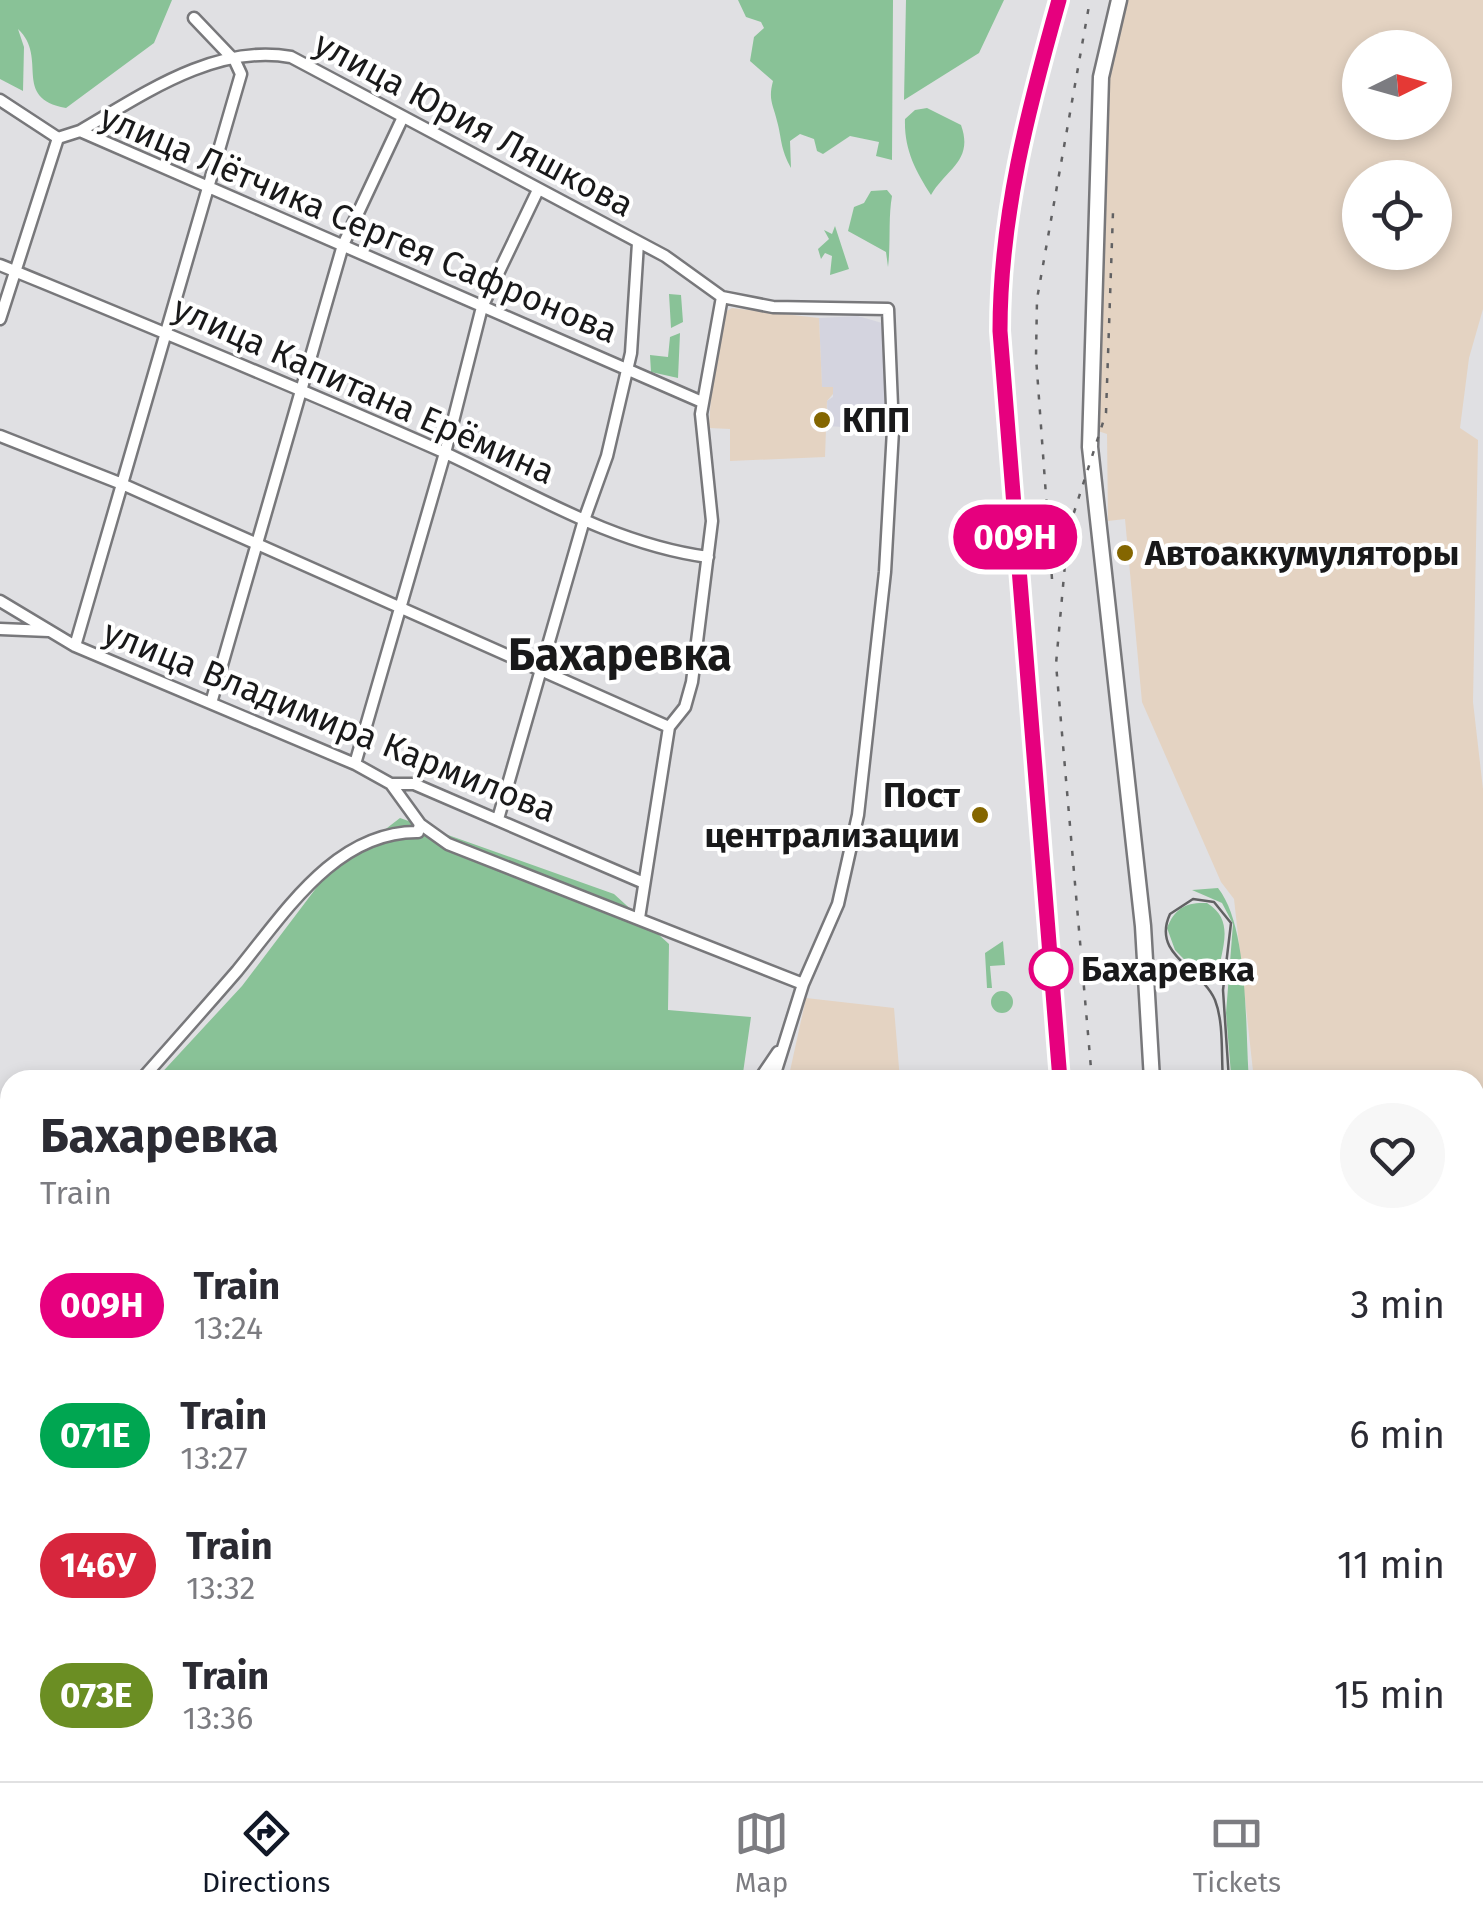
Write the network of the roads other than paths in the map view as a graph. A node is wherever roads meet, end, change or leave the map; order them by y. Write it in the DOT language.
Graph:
graph roads {
  1 [pos="1119,0"];
  2 [pos="194,18"];
  3 [pos="235,60"];
  4 [pos="0,100"];
  5 [pos="403,117"];
  6 [pos="80,132"];
  7 [pos="58,138"];
  8 [pos="209,185"];
  9 [pos="538,190"];
  10 [pos="638,243"];
  11 [pos="343,245"];
  12 [pos="0,265"];
  13 [pos="15,271"];
  14 [pos="722,297"];
  15 [pos="482,307"];
  16 [pos="0,319"];
  17 [pos="167,330"];
  18 [pos="628,370"];
  19 [pos="304,391"];
  20 [pos="702,402"];
  21 [pos="0,436"];
  22 [pos="445,453"];
  23 [pos="122,484"];
  24 [pos="584,520"];
  25 [pos="259,544"];
  26 [pos="708,557"];
  27 [pos="0,601"];
  28 [pos="400,607"];
  29 [pos="0,629"];
  30 [pos="50,630"];
  31 [pos="75,646"];
  32 [pos="544,668"];
  33 [pos="211,703"];
  34 [pos="669,727"];
  35 [pos="354,764"];
  36 [pos="392,784"];
  37 [pos="498,819"];
  38 [pos="420,824"];
  39 [pos="644,883"];
  40 [pos="639,918"];
  41 [pos="803,984"];
  42 [pos="782,1044"];
  43 [pos="149,1070"];
  44 [pos="765,1070"];
  45 [pos="776,1070"];
  46 [pos="1151,1070"];
  1 -- 46 [label="main road"];
  2 -- 3 [label="street"];
  3 -- 5 [label="street, улица Юрия Ляшкова"];
  3 -- 6 [label="street, улица Юрия Ляшкова"];
  3 -- 8 [label="street"];
  4 -- 7 [label="street, улица Лётчика Сергея Сафронова"];
  5 -- 9 [label="street, улица Юрия Ляшкова"];
  5 -- 11 [label="street"];
  6 -- 7 [label="street, улица Лётчика Сергея Сафронова"];
  6 -- 8 [label="street, улица Лётчика Сергея Сафронова"];
  7 -- 13 [label="street"];
  8 -- 11 [label="street, улица Лётчика Сергея Сафронова"];
  8 -- 17 [label="street"];
  9 -- 10 [label="street, улица Юрия Ляшкова"];
  9 -- 15 [label="street"];
  10 -- 14 [label="street, улица Юрия Ляшкова"];
  10 -- 18 [label="street"];
  11 -- 15 [label="street, улица Лётчика Сергея Сафронова"];
  11 -- 19 [label="street"];
  12 -- 13 [label="street, улица Капитана Ерёмина"];
  13 -- 16 [label="street"];
  13 -- 17 [label="street, улица Капитана Ерёмина"];
  14 -- 20 [label="street"];
  14 -- 41 [label="street"];
  15 -- 18 [label="street, улица Лётчика Сергея Сафронова"];
  15 -- 22 [label="street"];
  17 -- 19 [label="street, улица Капитана Ерёмина"];
  17 -- 23 [label="street"];
  18 -- 20 [label="street, улица Лётчика Сергея Сафронова"];
  18 -- 24 [label="street"];
  19 -- 22 [label="street, улица Капитана Ерёмина"];
  19 -- 25 [label="street"];
  20 -- 26 [label="street"];
  21 -- 23 [label="street"];
  22 -- 24 [label="street, улица Капитана Ерёмина"];
  22 -- 28 [label="street"];
  23 -- 25 [label="street"];
  23 -- 31 [label="street"];
  24 -- 26 [label="street, улица Капитана Ерёмина"];
  24 -- 32 [label="street"];
  25 -- 28 [label="street"];
  25 -- 33 [label="street"];
  26 -- 34 [label="street"];
  27 -- 30 [label="street, улица Владимира Кармилова"];
  28 -- 32 [label="street"];
  28 -- 35 [label="street"];
  29 -- 30 [label="street"];
  30 -- 31 [label="street, улица Владимира Кармилова"];
  31 -- 33 [label="street, улица Владимира Кармилова"];
  32 -- 34 [label="street"];
  32 -- 37 [label="street"];
  33 -- 35 [label="street, улица Владимира Кармилова"];
  34 -- 39 [label="street"];
  35 -- 36 [label="street, улица Владимира Кармилова"];
  36 -- 37 [label="street, улица Владимира Кармилова"];
  36 -- 38 [label="street"];
  37 -- 39 [label="street, улица Владимира Кармилова"];
  38 -- 40 [label="street"];
  38 -- 43 [label="street"];
  39 -- 40 [label="street"];
  40 -- 41 [label="street"];
  41 -- 42 [label="street"];
  42 -- 44 [label="street"];
  42 -- 45 [label="street"];
}
